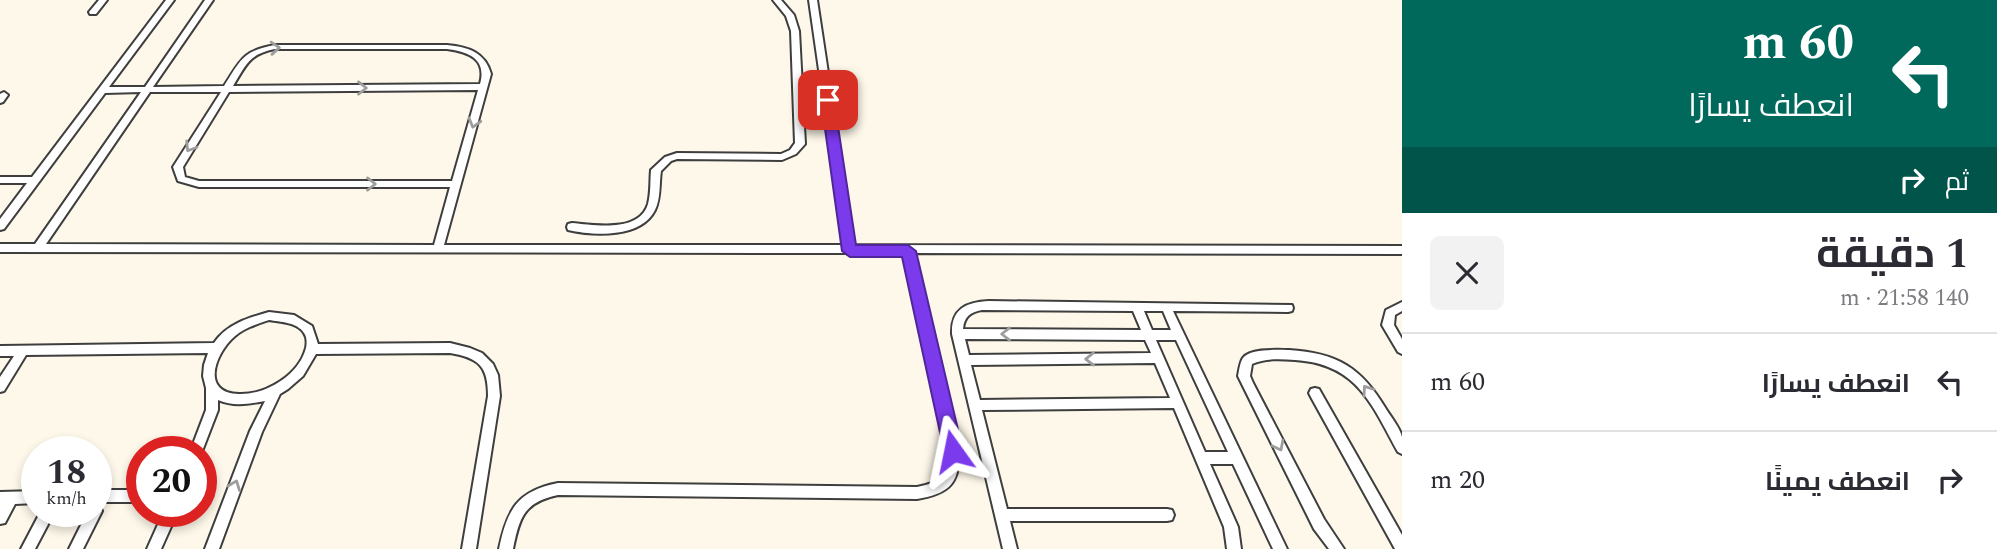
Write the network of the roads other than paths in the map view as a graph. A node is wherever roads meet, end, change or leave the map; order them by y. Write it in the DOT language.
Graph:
graph roads {
  1 [pos="103,0"];
  2 [pos="170,0"];
  3 [pos="209,0"];
  4 [pos="777,0"];
  5 [pos="813,0"];
  6 [pos="93,12"];
  7 [pos="484,87"];
  8 [pos="147,89"];
  9 [pos="226,89"];
  10 [pos="103,90"];
  11 [pos="0,180"];
  12 [pos="35,180"];
  13 [pos="457,184"];
  14 [pos="0,226"];
  15 [pos="572,227"];
  16 [pos="439,247"];
  17 [pos="0,248"];
  18 [pos="38,248"];
  19 [pos="1402,250"];
  20 [pos="850,251"];
  21 [pos="908,251"];
  22 [pos="1136,306"];
  23 [pos="1402,306"];
  24 [pos="1166,307"];
  25 [pos="1288,309"];
  26 [pos="958,334"];
  27 [pos="1148,335"];
  28 [pos="1179,335"];
  29 [pos="216,348"];
  30 [pos="313,349"];
  31 [pos="1402,349"];
  32 [pos="0,351"];
  33 [pos="23,351"];
  34 [pos="1158,358"];
  35 [pos="964,360"];
  36 [pos="0,387"];
  37 [pos="212,388"];
  38 [pos="1315,393"];
  39 [pos="274,394"];
  40 [pos="1177,402"];
  41 [pos="975,405"];
  42 [pos="202,436"];
  43 [pos="1402,448"];
  44 [pos="1201,458"];
  45 [pos="1237,458"];
  46 [pos="6,498"];
  47 [pos="1002,515"];
  48 [pos="1167,515"];
  49 [pos="0,518"];
  50 [pos="40,527"];
  51 [pos="86,527"];
  52 [pos="164,527"];
  53 [pos="1402,548"];
  54 [pos="28,549"];
  55 [pos="76,549"];
  56 [pos="154,549"];
  57 [pos="212,549"];
  58 [pos="469,549"];
  59 [pos="506,549"];
  60 [pos="1010,549"];
  61 [pos="1234,549"];
  62 [pos="1280,549"];
  63 [pos="1337,549"];
  1 -- 6 [label="lane"];
  2 -- 10 [label="lane"];
  3 -- 8 [label="lane"];
  4 -- 15 [label="lane"];
  5 -- 20 [label="lane"];
  9 -- 7 [label="lane, one-way"];
  9 -- 7 [label="lane, one-way"];
  7 -- 13 [label="lane, one-way"];
  8 -- 9 [label="lane"];
  8 -- 10 [label="lane"];
  8 -- 18 [label="lane"];
  9 -- 13 [label="lane, one-way"];
  10 -- 12 [label="lane"];
  11 -- 12 [label="lane"];
  12 -- 14 [label="lane"];
  13 -- 16 [label="lane"];
  16 -- 18 [label="lane"];
  16 -- 20 [label="lane"];
  17 -- 18 [label="lane"];
  19 -- 21 [label="lane"];
  20 -- 21 [label="lane"];
  21 -- 59 [label="lane"];
  22 -- 24 [label="lane"];
  22 -- 26 [label="lane"];
  22 -- 27 [label="lane"];
  23 -- 31 [label="lane"];
  24 -- 25 [label="lane"];
  24 -- 28 [label="lane"];
  27 -- 26 [label="lane, one-way"];
  26 -- 35 [label="lane"];
  27 -- 28 [label="lane"];
  27 -- 34 [label="lane"];
  28 -- 45 [label="lane"];
  29 -- 30 [label="lane"];
  29 -- 33 [label="lane"];
  29 -- 37 [label="lane"];
  30 -- 39 [label="lane"];
  30 -- 58 [label="lane"];
  32 -- 33 [label="lane"];
  33 -- 36 [label="lane"];
  34 -- 35 [label="lane, one-way"];
  34 -- 40 [label="lane"];
  35 -- 41 [label="lane"];
  37 -- 39 [label="lane"];
  37 -- 42 [label="lane"];
  38 -- 53 [label="lane"];
  57 -- 39 [label="lane, one-way"];
  40 -- 41 [label="lane"];
  40 -- 44 [label="lane"];
  41 -- 47 [label="lane"];
  43 -- 63 [label="lane, one-way"];
  44 -- 45 [label="lane"];
  44 -- 61 [label="lane"];
  45 -- 62 [label="lane"];
  46 -- 49 [label="lane"];
  47 -- 48 [label="lane"];
  47 -- 60 [label="lane"];
  50 -- 54 [label="lane"];
  51 -- 55 [label="lane"];
  52 -- 56 [label="lane"];
}
